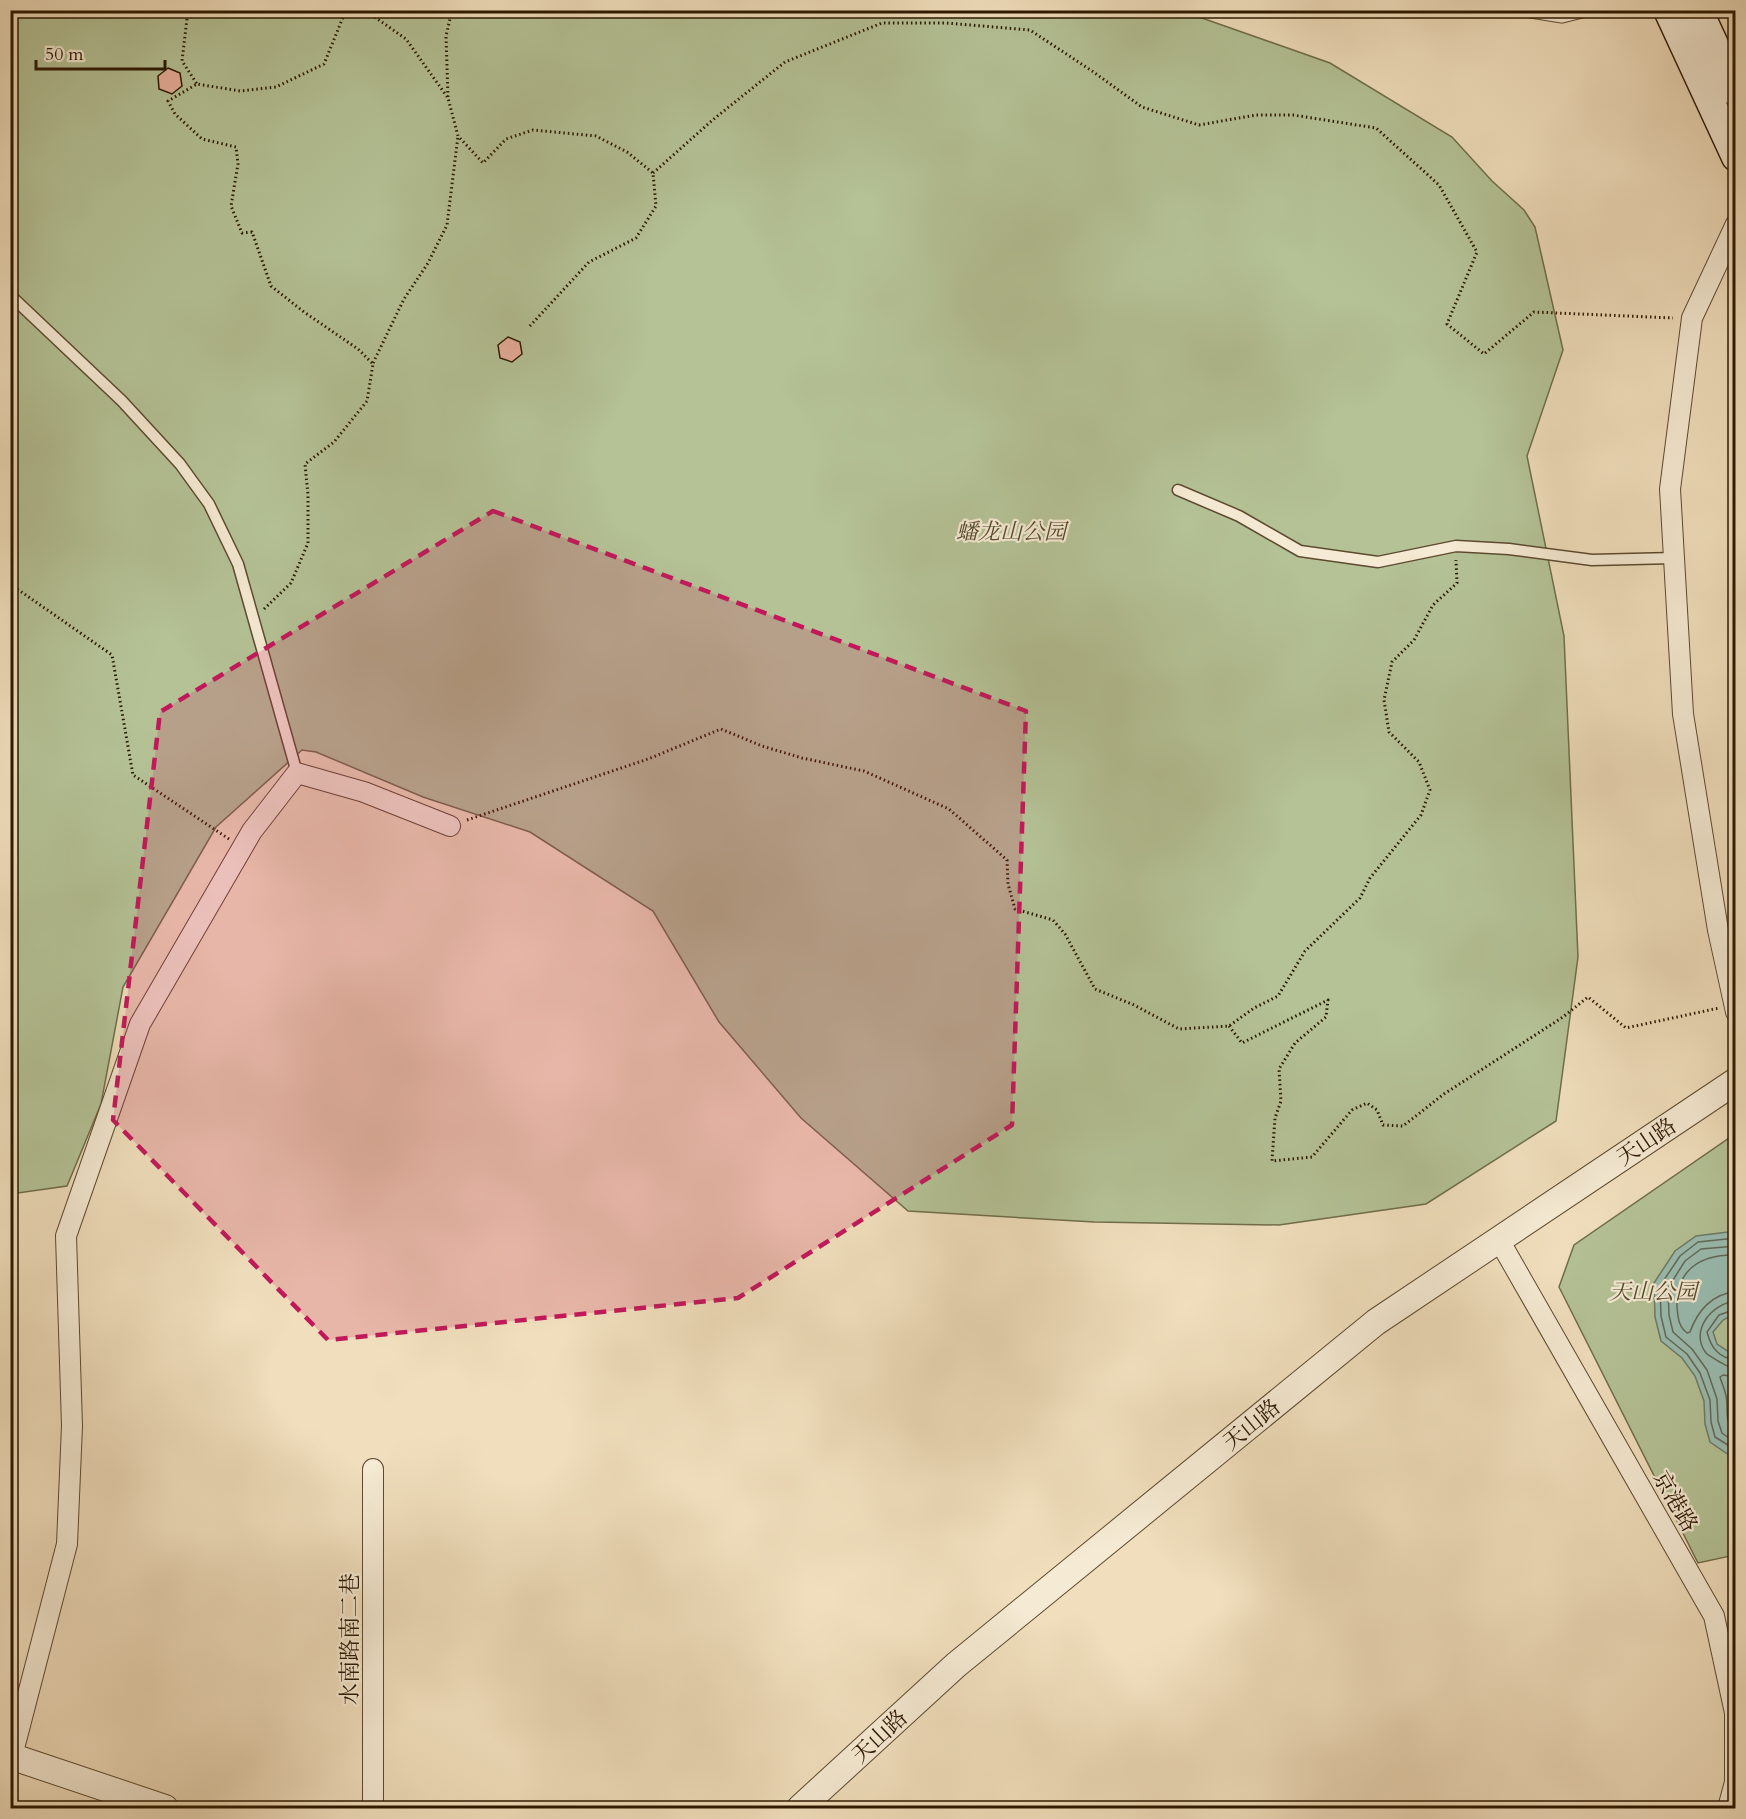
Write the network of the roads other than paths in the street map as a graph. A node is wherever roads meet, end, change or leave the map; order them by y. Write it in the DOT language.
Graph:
graph roads {
  1 [pos="1531,10"];
  2 [pos="1582,10"];
  3 [pos="1668,10"];
  4 [pos="1698,10"];
  5 [pos="1736,92"];
  6 [pos="1736,158"];
  7 [pos="1736,224"];
  8 [pos="10,295"];
  9 [pos="1178,490"];
  10 [pos="1674,558"];
  11 [pos="297,773"];
  12 [pos="450,826"];
  13 [pos="1735,1009"];
  14 [pos="1736,1081"];
  15 [pos="1499,1240"];
  16 [pos="373,1469"];
  17 [pos="11,1756"];
  18 [pos="165,1809"];
  19 [pos="373,1809"];
  20 [pos="800,1809"];
  21 [pos="1728,1809"];
  1 -- 2 [label="street"];
  3 -- 6 [label="main road"];
  4 -- 5 [label="main road"];
  7 -- 10 [label="street"];
  8 -- 11 [label="lane"];
  9 -- 10 [label="lane"];
  10 -- 13 [label="street"];
  11 -- 12 [label="street"];
  11 -- 17 [label="street"];
  14 -- 15 [label="street, 天山路"];
  15 -- 20 [label="street, 天山路"];
  15 -- 21 [label="street, 京港路"];
  16 -- 19 [label="street, 水南路南二巷"];
  17 -- 18 [label="street"];
}
